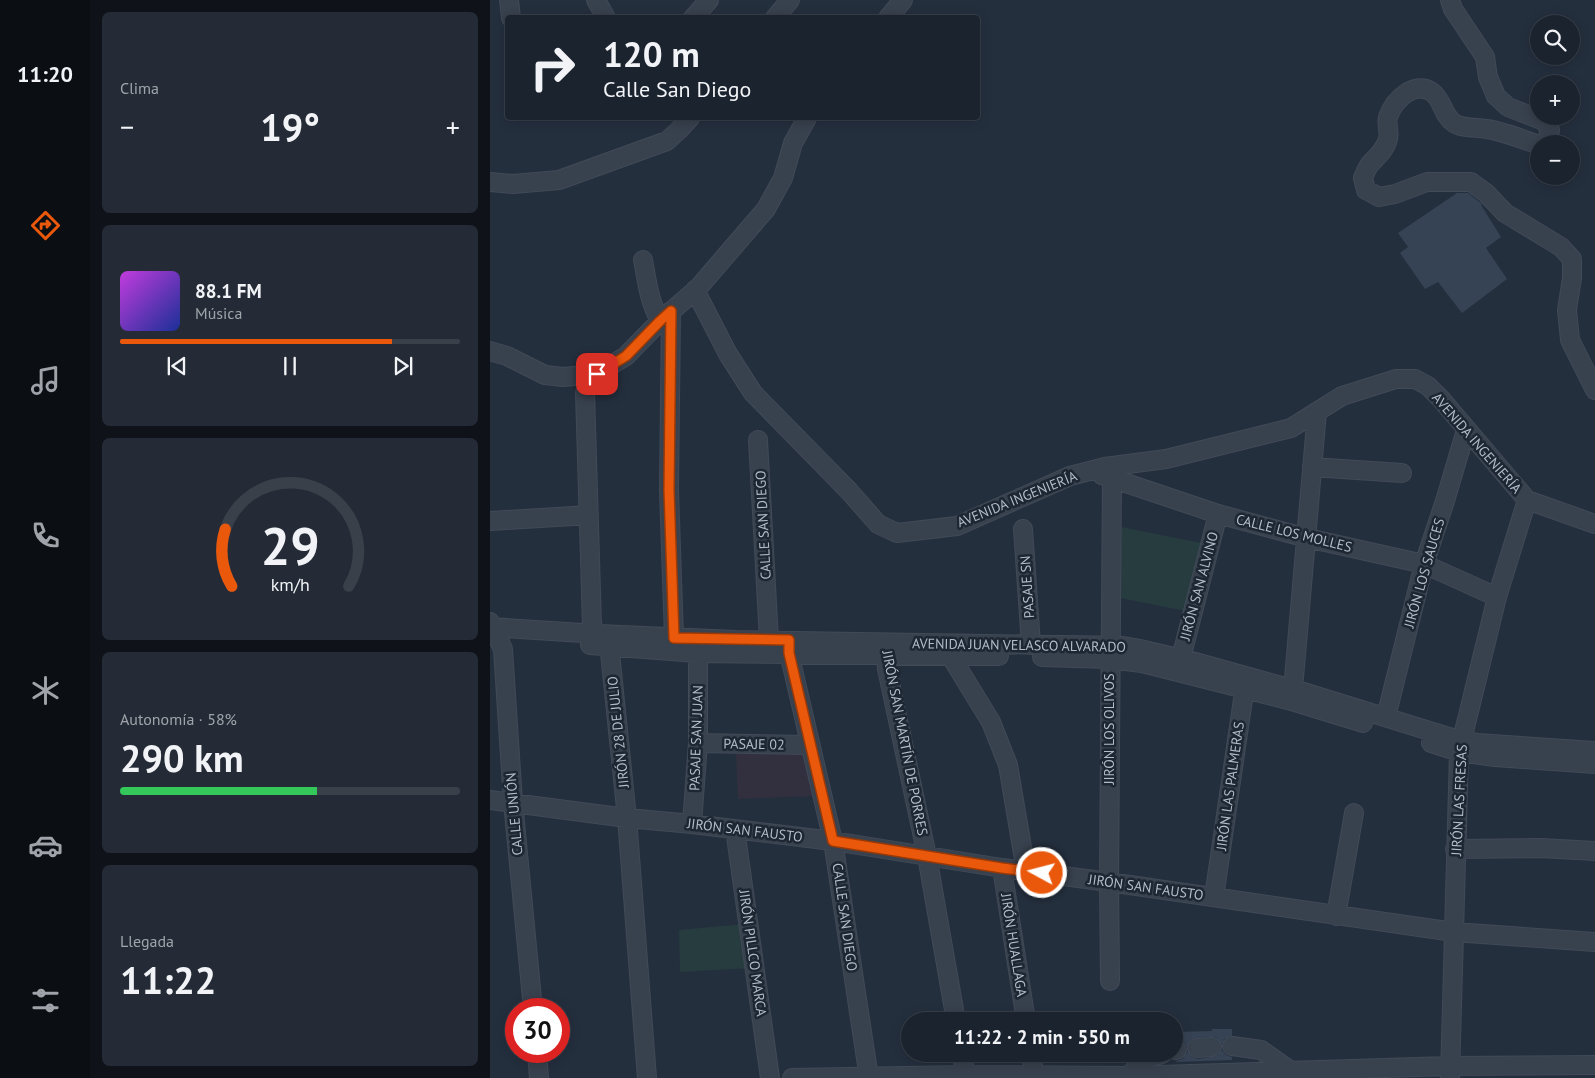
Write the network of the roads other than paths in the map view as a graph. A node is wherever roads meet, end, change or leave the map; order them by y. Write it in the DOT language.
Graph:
graph roads {
  1 [pos="509,0"];
  2 [pos="596,0"];
  3 [pos="709,0"];
  4 [pos="790,0"];
  5 [pos="904,0"];
  6 [pos="1450,0"];
  7 [pos="511,15"];
  8 [pos="604,15"];
  9 [pos="696,15"];
  10 [pos="778,15"];
  11 [pos="891,15"];
  12 [pos="688,120"];
  13 [pos="806,120"];
  14 [pos="1548,135"];
  15 [pos="1530,142"];
  16 [pos="490,182"];
  17 [pos="643,260"];
  18 [pos="695,290"];
  19 [pos="666,316"];
  20 [pos="490,351"];
  21 [pos="1595,390"];
  22 [pos="585,392"];
  23 [pos="1317,412"];
  24 [pos="1466,430"];
  25 [pos="758,440"];
  26 [pos="1312,467"];
  27 [pos="1090,470"];
  28 [pos="1402,473"];
  29 [pos="1112,478"];
  30 [pos="1527,500"];
  31 [pos="1218,514"];
  32 [pos="589,515"];
  33 [pos="490,521"];
  34 [pos="1595,524"];
  35 [pos="1023,529"];
  36 [pos="1307,538"];
  37 [pos="1424,564"];
  38 [pos="1497,597"];
  39 [pos="492,630"];
  40 [pos="674,638"];
  41 [pos="769,640"];
  42 [pos="602,641"];
  43 [pos="1031,645"];
  44 [pos="789,647"];
  45 [pos="885,648"];
  46 [pos="698,652"];
  47 [pos="1110,652"];
  48 [pos="950,656"];
  49 [pos="1181,658"];
  50 [pos="1245,683"];
  51 [pos="1291,689"];
  52 [pos="1386,717"];
  53 [pos="698,743"];
  54 [pos="810,744"];
  55 [pos="1461,746"];
  56 [pos="1595,751"];
  57 [pos="1595,764"];
  58 [pos="490,800"];
  59 [pos="513,802"];
  60 [pos="1354,813"];
  61 [pos="627,818"];
  62 [pos="692,824"];
  63 [pos="735,829"];
  64 [pos="833,841"];
  65 [pos="1456,849"];
  66 [pos="1595,851"];
  67 [pos="927,856"];
  68 [pos="1002,868"];
  69 [pos="1026,871"];
  70 [pos="1109,882"];
  71 [pos="1214,897"];
  72 [pos="1336,916"];
  73 [pos="1454,932"];
  74 [pos="1595,942"];
  75 [pos="1110,981"];
  76 [pos="532,998"];
  77 [pos="954,1012"];
  78 [pos="1025,1012"];
  79 [pos="1232,1046"];
  80 [pos="963,1062"];
  81 [pos="1032,1062"];
  82 [pos="1143,1062"];
  83 [pos="538,1063"];
  84 [pos="1595,1064"];
  85 [pos="1450,1072"];
  86 [pos="1296,1075"];
  87 [pos="966,1076"];
  88 [pos="1034,1076"];
  89 [pos="868,1077"];
  90 [pos="1127,1077"];
  91 [pos="540,1078"];
  92 [pos="647,1078"];
  93 [pos="770,1078"];
  94 [pos="792,1078"];
  1 -- 7 [label="street"];
  2 -- 8 [label="street"];
  3 -- 9 [label="street"];
  4 -- 10 [label="street"];
  5 -- 11 [label="street"];
  6 -- 14 [label="street"];
  12 -- 16 [label="street"];
  13 -- 18 [label="street"];
  15 -- 21 [label="street"];
  17 -- 19 [label="street"];
  18 -- 19 [label="street"];
  18 -- 27 [label="street, AVENIDA INGENIERÍA"];
  19 -- 20 [label="street"];
  19 -- 40 [label="street"];
  22 -- 32 [label="street, JIRÓN 28 DE JULIO"];
  23 -- 24 [label="street, AVENIDA INGENIERÍA"];
  23 -- 26 [label="street"];
  23 -- 27 [label="street, AVENIDA INGENIERÍA"];
  24 -- 30 [label="street, AVENIDA INGENIERÍA"];
  24 -- 37 [label="street, JIRÓN LOS SAUCES"];
  25 -- 41 [label="street, CALLE SAN DIEGO"];
  26 -- 28 [label="street"];
  26 -- 36 [label="street"];
  27 -- 29 [label="street, CALLE LOS MOLLES"];
  29 -- 31 [label="street, CALLE LOS MOLLES"];
  29 -- 47 [label="street, JIRÓN LOS OLIVOS"];
  30 -- 34 [label="street, AVENIDA INGENIERÍA"];
  30 -- 38 [label="street, JIRÓN LAS FRESAS"];
  31 -- 36 [label="street, CALLE LOS MOLLES"];
  31 -- 49 [label="street, JIRÓN SAN ALVINO"];
  32 -- 33 [label="street"];
  32 -- 42 [label="street, JIRÓN 28 DE JULIO"];
  35 -- 43 [label="street, PASAJE SN"];
  36 -- 37 [label="street, CALLE LOS MOLLES"];
  36 -- 51 [label="street"];
  37 -- 38 [label="street, CALLE LOS MOLLES"];
  37 -- 52 [label="street, JIRÓN LOS SAUCES"];
  38 -- 55 [label="street, JIRÓN LAS FRESAS"];
  39 -- 42 [label="street, AVENIDA JUAN VELASCO ALVARADO"];
  39 -- 59 [label="street, CALLE UNIÓN"];
  40 -- 41 [label="street, AVENIDA JUAN VELASCO ALVARADO"];
  40 -- 42 [label="street, AVENIDA JUAN VELASCO ALVARADO"];
  41 -- 44 [label="street, AVENIDA JUAN VELASCO ALVARADO"];
  42 -- 46 [label="street, AVENIDA JUAN VELASCO ALVARADO"];
  42 -- 61 [label="street, JIRÓN 28 DE JULIO"];
  43 -- 45 [label="street, AVENIDA JUAN VELASCO ALVARADO"];
  43 -- 47 [label="street, AVENIDA JUAN VELASCO ALVARADO"];
  44 -- 45 [label="street, AVENIDA JUAN VELASCO ALVARADO"];
  44 -- 46 [label="street, AVENIDA JUAN VELASCO ALVARADO"];
  44 -- 54 [label="street, CALLE SAN DIEGO"];
  45 -- 48 [label="street, AVENIDA JUAN VELASCO ALVARADO"];
  45 -- 67 [label="street, JIRÓN SAN MARTÍN DE PORRES"];
  46 -- 53 [label="street, PASAJE SAN JUAN"];
  47 -- 48 [label="street, AVENIDA JUAN VELASCO ALVARADO"];
  47 -- 49 [label="street, AVENIDA JUAN VELASCO ALVARADO"];
  47 -- 50 [label="street, AVENIDA JUAN VELASCO ALVARADO"];
  47 -- 70 [label="street, JIRÓN LOS OLIVOS"];
  48 -- 69 [label="street"];
  49 -- 50 [label="street, AVENIDA JUAN VELASCO ALVARADO"];
  50 -- 51 [label="street, AVENIDA JUAN VELASCO ALVARADO"];
  50 -- 55 [label="street, AVENIDA JUAN VELASCO ALVARADO"];
  50 -- 71 [label="street, JIRÓN LAS PALMERAS"];
  51 -- 52 [label="street, AVENIDA JUAN VELASCO ALVARADO"];
  52 -- 55 [label="street, AVENIDA JUAN VELASCO ALVARADO"];
  53 -- 54 [label="street, PASAJE 02"];
  53 -- 62 [label="street, PASAJE SAN JUAN"];
  54 -- 64 [label="street, CALLE SAN DIEGO"];
  55 -- 56 [label="street, AVENIDA JUAN VELASCO ALVARADO"];
  55 -- 57 [label="street, AVENIDA JUAN VELASCO ALVARADO"];
  55 -- 65 [label="street, JIRÓN LAS FRESAS"];
  58 -- 59 [label="street, JIRÓN SAN FAUSTO"];
  59 -- 61 [label="street, JIRÓN SAN FAUSTO"];
  59 -- 76 [label="street, CALLE UNIÓN"];
  60 -- 72 [label="street"];
  61 -- 62 [label="street, JIRÓN SAN FAUSTO"];
  61 -- 92 [label="street, JIRÓN 28 DE JULIO"];
  62 -- 63 [label="street, JIRÓN SAN FAUSTO"];
  63 -- 64 [label="street, JIRÓN SAN FAUSTO"];
  63 -- 93 [label="street, JIRÓN PILLCO MARCA"];
  64 -- 67 [label="street, JIRÓN SAN FAUSTO"];
  64 -- 89 [label="street, CALLE SAN DIEGO"];
  65 -- 66 [label="street"];
  65 -- 73 [label="street, JIRÓN LAS FRESAS"];
  67 -- 68 [label="street, JIRÓN SAN FAUSTO"];
  67 -- 77 [label="street, JIRÓN SAN MARTÍN DE PORRES"];
  68 -- 69 [label="street, JIRÓN SAN FAUSTO"];
  68 -- 78 [label="street, JIRÓN HUALLAGA"];
  69 -- 70 [label="street, JIRÓN SAN FAUSTO"];
  70 -- 71 [label="street, JIRÓN SAN FAUSTO"];
  70 -- 75 [label="street, JIRÓN LOS OLIVOS"];
  71 -- 72 [label="street, JIRÓN SAN FAUSTO"];
  72 -- 73 [label="street, JIRÓN SAN FAUSTO"];
  73 -- 74 [label="street, JIRÓN SAN FAUSTO"];
  73 -- 85 [label="street, JIRÓN LAS FRESAS"];
  79 -- 86 [label="street"];
  80 -- 87 [label="street"];
  81 -- 88 [label="street"];
  82 -- 90 [label="street"];
  83 -- 91 [label="street"];
  84 -- 85 [label="street"];
  85 -- 86 [label="street"];
  86 -- 90 [label="street"];
  87 -- 88 [label="street"];
  87 -- 89 [label="street"];
  88 -- 90 [label="street"];
  89 -- 94 [label="street"];
}
